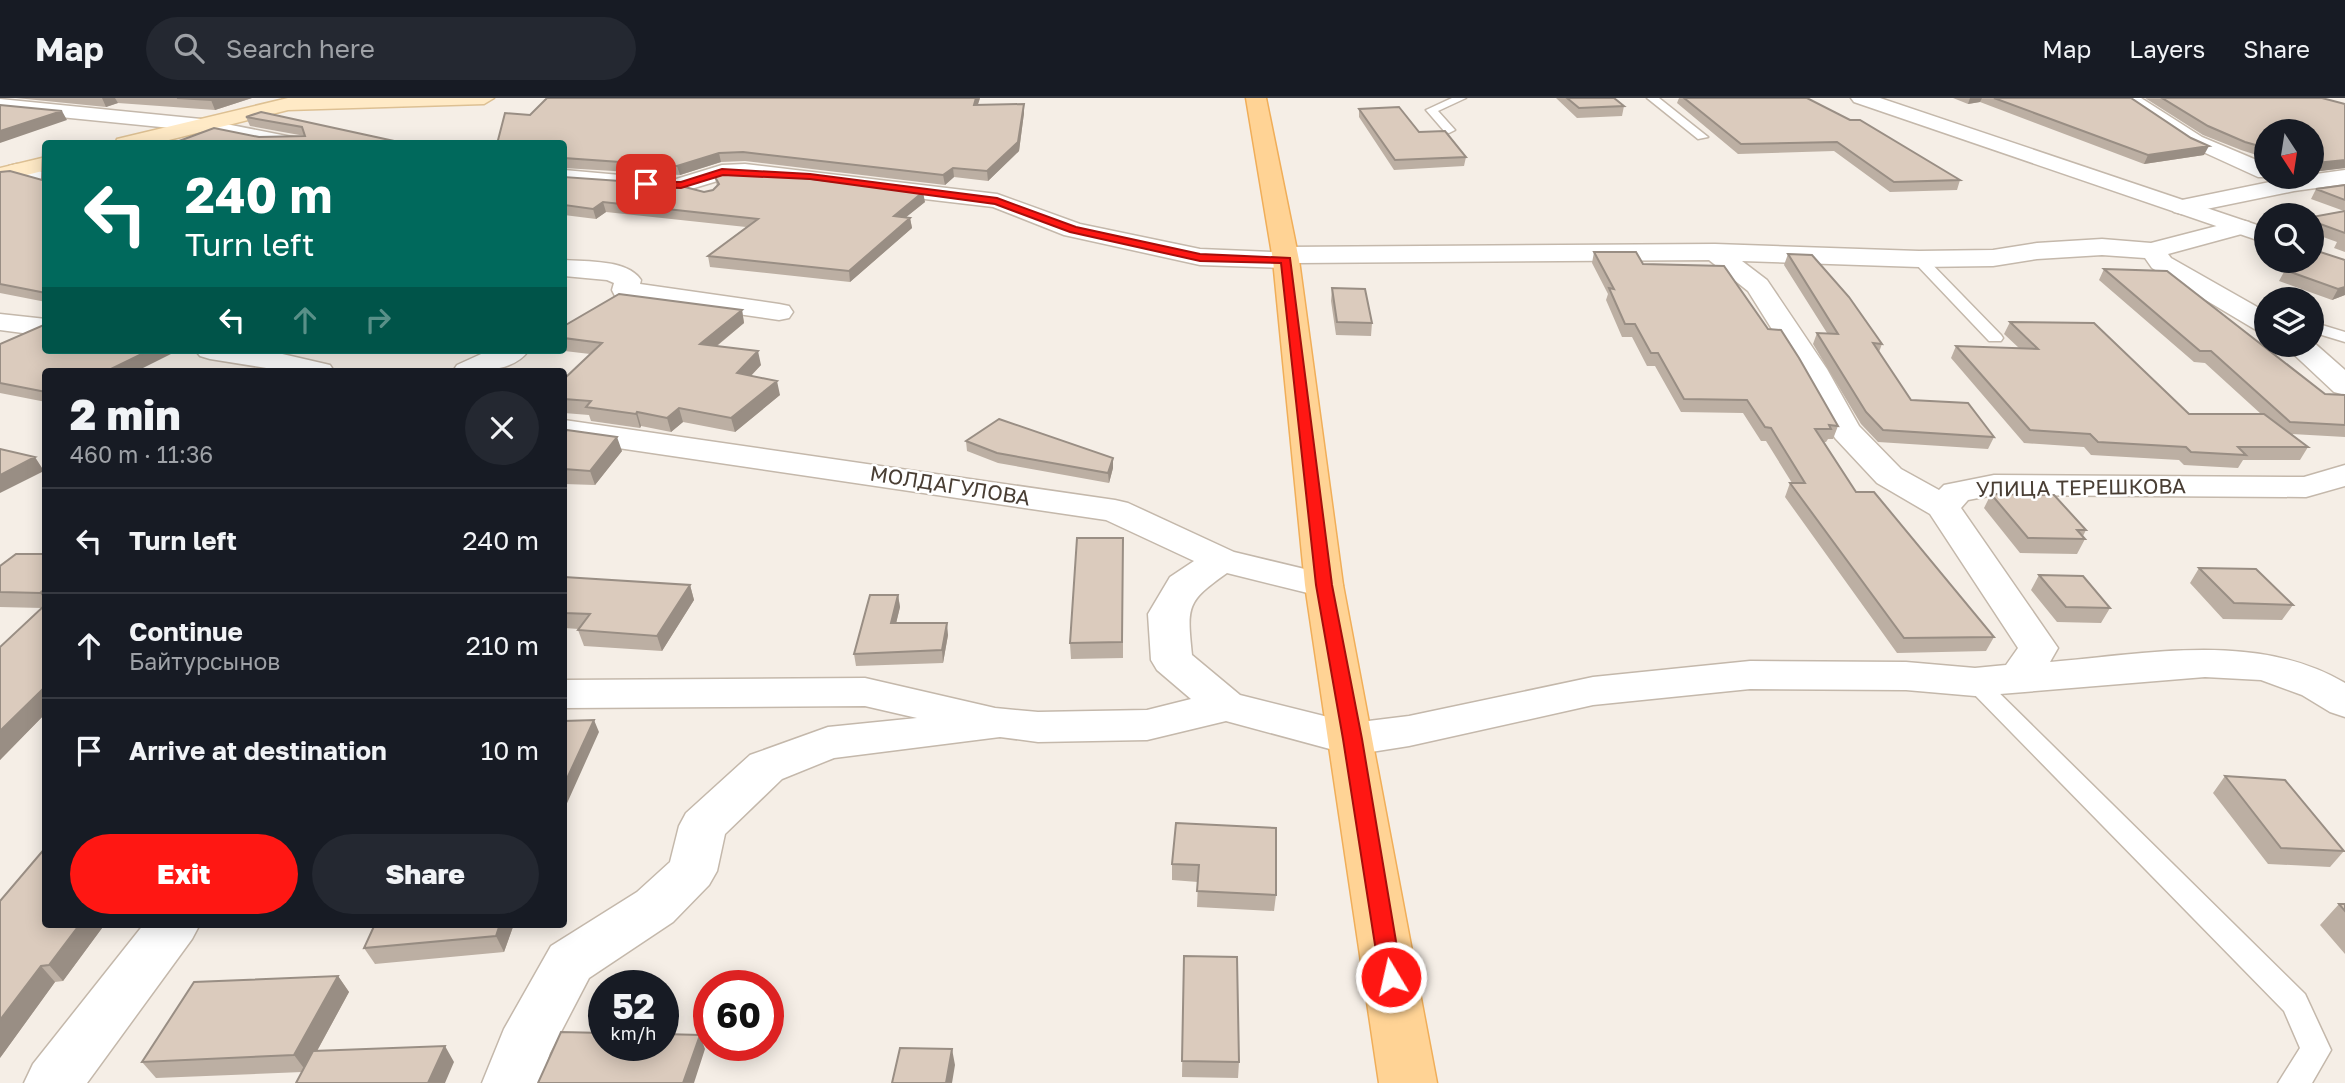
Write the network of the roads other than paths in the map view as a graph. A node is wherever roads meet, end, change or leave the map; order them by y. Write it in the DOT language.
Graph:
graph roads {
  1 [pos="312,98"];
  2 [pos="484,98"];
  3 [pos="1256,98"];
  4 [pos="1461,98"];
  5 [pos="1651,98"];
  6 [pos="1861,98"];
  7 [pos="2128,98"];
  8 [pos="391,99"];
  9 [pos="289,104"];
  10 [pos="0,105"];
  11 [pos="201,125"];
  12 [pos="1448,130"];
  13 [pos="1702,137"];
  14 [pos="141,140"];
  15 [pos="277,140"];
  16 [pos="42,164"];
  17 [pos="2254,167"];
  18 [pos="8,173"];
  19 [pos="567,177"];
  20 [pos="2345,177"];
  21 [pos="2324,178"];
  22 [pos="42,180"];
  23 [pos="2254,189"];
  24 [pos="2182,207"];
  25 [pos="2240,227"];
  26 [pos="2254,232"];
  27 [pos="2154,251"];
  28 [pos="1715,252"];
  29 [pos="1286,257"];
  30 [pos="1919,259"];
  31 [pos="567,268"];
  32 [pos="2237,305"];
  33 [pos="2254,310"];
  34 [pos="779,312"];
  35 [pos="2254,316"];
  36 [pos="0,322"];
  37 [pos="42,327"];
  38 [pos="2324,331"];
  39 [pos="2345,337"];
  40 [pos="1996,338"];
  41 [pos="270,354"];
  42 [pos="505,354"];
  43 [pos="300,356"];
  44 [pos="2312,357"];
  45 [pos="315,368"];
  46 [pos="475,368"];
  47 [pos="2345,386"];
  48 [pos="567,430"];
  49 [pos="2345,474"];
  50 [pos="1943,507"];
  51 [pos="1221,560"];
  52 [pos="1324,585"];
  53 [pos="2021,677"];
  54 [pos="1975,682"];
  55 [pos="567,694"];
  56 [pos="2345,702"];
  57 [pos="1226,706"];
  58 [pos="1000,722"];
  59 [pos="1352,739"];
  60 [pos="171,928"];
  61 [pos="53,1083"];
  62 [pos="511,1083"];
  63 [pos="1408,1083"];
  64 [pos="2294,1083"];
  1 -- 9 [label="main road"];
  2 -- 8 [label="main road"];
  3 -- 29 [label="main road"];
  4 -- 12 [label="lane"];
  5 -- 13 [label="lane"];
  6 -- 24 [label="street"];
  7 -- 17 [label="street"];
  8 -- 9 [label="main road"];
  9 -- 11 [label="main road"];
  10 -- 11 [label="street"];
  11 -- 14 [label="main road"];
  11 -- 15 [label="street"];
  16 -- 18 [label="main road"];
  18 -- 22 [label="street"];
  19 -- 29 [label="street"];
  20 -- 21 [label="street"];
  23 -- 24 [label="street"];
  24 -- 25 [label="street"];
  25 -- 26 [label="street"];
  25 -- 27 [label="street"];
  27 -- 30 [label="street"];
  27 -- 32 [label="street"];
  28 -- 29 [label="street"];
  28 -- 30 [label="street"];
  28 -- 50 [label="street"];
  29 -- 52 [label="main road"];
  30 -- 40 [label="lane"];
  31 -- 34 [label="street"];
  32 -- 33 [label="lane"];
  32 -- 35 [label="street"];
  36 -- 37 [label="street"];
  38 -- 39 [label="lane"];
  41 -- 43 [label="street"];
  42 -- 46 [label="street"];
  43 -- 45 [label="street"];
  44 -- 47 [label="street"];
  48 -- 51 [label="street, МОЛДАГУЛОВА"];
  49 -- 50 [label="street, УЛИЦА ТЕРЕШКОВА"];
  50 -- 53 [label="street, УЛИЦА ТЕРЕШКОВА"];
  51 -- 52 [label="street, МОЛДАГУЛОВА"];
  51 -- 57 [label="street"];
  52 -- 59 [label="main road"];
  53 -- 54 [label="street"];
  53 -- 56 [label="street"];
  54 -- 59 [label="street"];
  54 -- 64 [label="lane"];
  55 -- 58 [label="street"];
  57 -- 58 [label="street"];
  57 -- 59 [label="street"];
  58 -- 62 [label="street"];
  59 -- 63 [label="main road"];
  60 -- 61 [label="street"];
}
